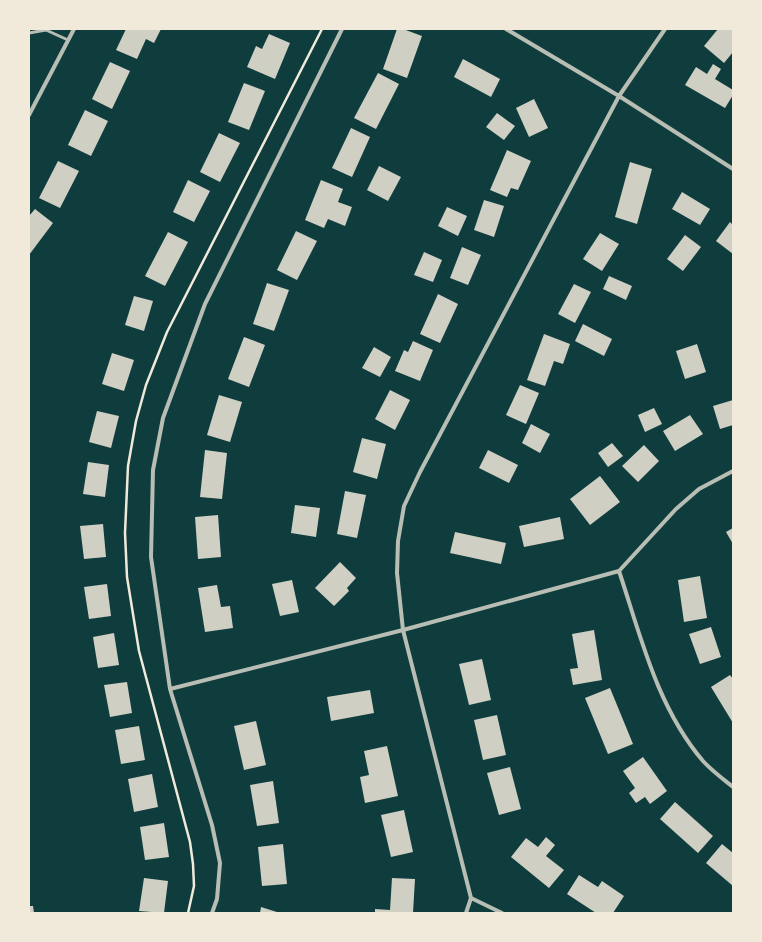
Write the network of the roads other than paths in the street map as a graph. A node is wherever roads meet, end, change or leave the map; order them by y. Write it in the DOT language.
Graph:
graph roads {
  1 [pos="74,29"];
  2 [pos="342,29"];
  3 [pos="506,29"];
  4 [pos="665,29"];
  5 [pos="29,33"];
  6 [pos="68,40"];
  7 [pos="619,96"];
  8 [pos="29,115"];
  9 [pos="733,169"];
  10 [pos="733,471"];
  11 [pos="619,571"];
  12 [pos="403,630"];
  13 [pos="170,690"];
  14 [pos="733,787"];
  15 [pos="471,898"];
  16 [pos="212,913"];
  17 [pos="466,913"];
  18 [pos="502,913"];
  1 -- 6 [label="street"];
  2 -- 13 [label="street"];
  3 -- 7 [label="street"];
  4 -- 7 [label="street"];
  5 -- 6 [label="lane"];
  6 -- 8 [label="street"];
  7 -- 9 [label="street"];
  7 -- 12 [label="street"];
  10 -- 11 [label="street"];
  11 -- 12 [label="street"];
  11 -- 14 [label="street"];
  12 -- 13 [label="street"];
  12 -- 15 [label="street"];
  13 -- 16 [label="street"];
  15 -- 17 [label="street"];
  15 -- 18 [label="street"];
}
